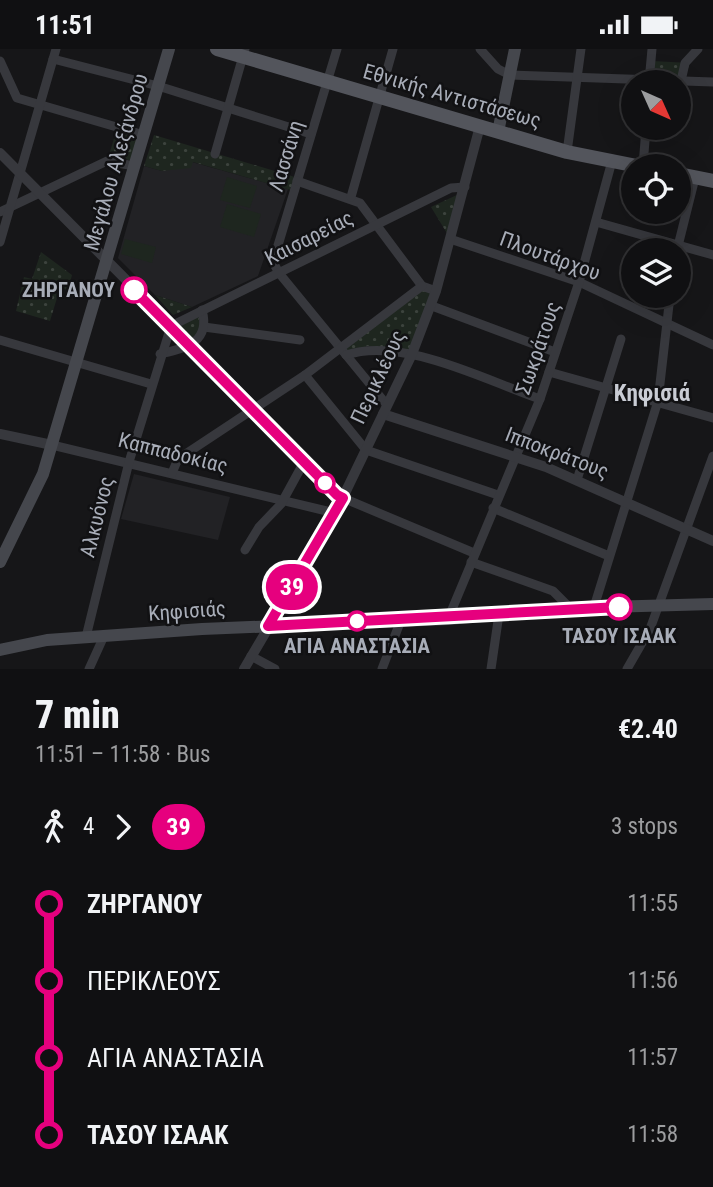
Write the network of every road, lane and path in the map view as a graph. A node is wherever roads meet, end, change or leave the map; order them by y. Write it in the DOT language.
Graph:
graph roads {
  1 [pos="169,49"];
  2 [pos="217,49"];
  3 [pos="337,49"];
  4 [pos="393,49"];
  5 [pos="480,49"];
  6 [pos="515,49"];
  7 [pos="582,49"];
  8 [pos="652,49"];
  9 [pos="698,49"];
  10 [pos="244,53"];
  11 [pos="55,54"];
  12 [pos="0,61"];
  13 [pos="650,70"];
  14 [pos="683,70"];
  15 [pos="510,75"];
  16 [pos="578,78"];
  17 [pos="621,80"];
  18 [pos="691,81"];
  19 [pos="328,82"];
  20 [pos="713,82"];
  21 [pos="158,86"];
  22 [pos="380,97"];
  23 [pos="39,105"];
  24 [pos="229,108"];
  25 [pos="480,126"];
  26 [pos="498,132"];
  27 [pos="311,134"];
  28 [pos="144,135"];
  29 [pos="567,152"];
  30 [pos="0,153"];
  31 [pos="215,154"];
  32 [pos="612,161"];
  33 [pos="621,163"];
  34 [pos="134,166"];
  35 [pos="20,173"];
  36 [pos="691,177"];
  37 [pos="695,178"];
  38 [pos="297,181"];
  39 [pos="713,181"];
  40 [pos="465,187"];
  41 [pos="39,192"];
  42 [pos="351,197"];
  43 [pos="10,207"];
  44 [pos="0,212"];
  45 [pos="596,222"];
  46 [pos="377,223"];
  47 [pos="648,238"];
  48 [pos="679,238"];
  49 [pos="450,239"];
  50 [pos="0,242"];
  51 [pos="691,250"];
  52 [pos="713,255"];
  53 [pos="106,262"];
  54 [pos="279,273"];
  55 [pos="579,282"];
  56 [pos="422,286"];
  57 [pos="436,291"];
  58 [pos="432,306"];
  59 [pos="668,308"];
  60 [pos="202,310"];
  61 [pos="666,323"];
  62 [pos="171,326"];
  63 [pos="204,327"];
  64 [pos="621,339"];
  65 [pos="0,340"];
  66 [pos="300,340"];
  67 [pos="713,345"];
  68 [pos="191,346"];
  69 [pos="339,347"];
  70 [pos="555,352"];
  71 [pos="412,354"];
  72 [pos="160,355"];
  73 [pos="346,355"];
  74 [pos="76,362"];
  75 [pos="549,372"];
  76 [pos="305,375"];
  77 [pos="151,384"];
  78 [pos="605,388"];
  79 [pos="540,399"];
  80 [pos="658,401"];
  81 [pos="385,409"];
  82 [pos="254,410"];
  83 [pos="713,418"];
  84 [pos="0,434"];
  85 [pos="52,445"];
  86 [pos="366,450"];
  87 [pos="514,456"];
  88 [pos="713,456"];
  89 [pos="129,462"];
  90 [pos="304,462"];
  91 [pos="172,473"];
  92 [pos="709,479"];
  93 [pos="577,480"];
  94 [pos="498,495"];
  95 [pos="343,498"];
  96 [pos="283,501"];
  97 [pos="628,502"];
  98 [pos="493,508"];
  99 [pos="335,513"];
  100 [pos="688,529"];
  101 [pos="713,541"];
  102 [pos="245,550"];
  103 [pos="609,556"];
  104 [pos="472,558"];
  105 [pos="0,562"];
  106 [pos="713,604"];
  107 [pos="658,606"];
  108 [pos="594,607"];
  109 [pos="570,608"];
  110 [pos="499,614"];
  111 [pos="448,619"];
  112 [pos="401,620"];
  113 [pos="268,626"];
  114 [pos="104,636"];
  115 [pos="86,637"];
  116 [pos="0,650"];
  117 [pos="251,656"];
  118 [pos="629,668"];
  119 [pos="89,669"];
  120 [pos="244,669"];
  121 [pos="275,669"];
  122 [pos="382,669"];
  123 [pos="491,669"];
  1 -- 21 [label="main road, Μεγάλου Αλεξάνδρου"];
  2 -- 10 [label="main road, Εθνικής Αντιστάσεως"];
  3 -- 19 [label="street, Λασσάνη"];
  4 -- 22 [label="street"];
  5 -- 15 [label="street"];
  6 -- 15 [label="main road"];
  7 -- 16 [label="street"];
  8 -- 13 [label="street"];
  9 -- 14 [label="street"];
  10 -- 19 [label="main road, Εθνικής Αντιστάσεως"];
  10 -- 24 [label="street"];
  11 -- 21 [label="street"];
  11 -- 23 [label="street"];
  12 -- 23 [label="street"];
  15 -- 16 [label="street"];
  15 -- 26 [label="main road"];
  16 -- 17 [label="street"];
  16 -- 29 [label="street"];
  18 -- 20 [label="street"];
  19 -- 22 [label="main road, Εθνικής Αντιστάσεως"];
  19 -- 27 [label="street, Λασσάνη"];
  21 -- 24 [label="street"];
  21 -- 28 [label="main road, Μεγάλου Αλεξάνδρου"];
  22 -- 25 [label="main road, Εθνικής Αντιστάσεως"];
  22 -- 42 [label="street"];
  23 -- 28 [label="street"];
  23 -- 35 [label="street"];
  24 -- 27 [label="street"];
  24 -- 31 [label="street"];
  25 -- 26 [label="main road, Εθνικής Αντιστάσεως"];
  25 -- 40 [label="street, Περικλέους"];
  26 -- 29 [label="main road, Εθνικής Αντιστάσεως"];
  27 -- 38 [label="street, Λασσάνη"];
  28 -- 34 [label="main road, Μεγάλου Αλεξάνδρου"];
  29 -- 32 [label="main road, Εθνικής Αντιστάσεως"];
  30 -- 35 [label="street"];
  32 -- 33 [label="main road, Εθνικής Αντιστάσεως"];
  32 -- 45 [label="street, Σωκράτους"];
  34 -- 41 [label="street"];
  34 -- 53 [label="main road, Μεγάλου Αλεξάνδρου"];
  35 -- 41 [label="street"];
  35 -- 43 [label="street"];
  36 -- 37 [label="main road"];
  37 -- 39 [label="main road"];
  37 -- 48 [label="street"];
  38 -- 42 [label="street"];
  38 -- 54 [label="street, Λασσάνη"];
  40 -- 46 [label="street, Καισαρείας"];
  40 -- 49 [label="street, Περικλέους"];
  41 -- 43 [label="street"];
  41 -- 53 [label="street"];
  42 -- 46 [label="street"];
  43 -- 44 [label="street"];
  43 -- 50 [label="street"];
  45 -- 47 [label="street"];
  45 -- 55 [label="street, Σωκράτους"];
  46 -- 54 [label="street, Καισαρείας"];
  46 -- 56 [label="street"];
  49 -- 55 [label="street, Πλουτάρχου"];
  49 -- 57 [label="street, Περικλέους"];
  51 -- 52 [label="street"];
  53 -- 62 [label="street"];
  53 -- 74 [label="main road, Μεγάλου Αλεξάνδρου"];
  54 -- 60 [label="street, Καισαρείας"];
  54 -- 69 [label="street"];
  55 -- 61 [label="street, Πλουτάρχου"];
  55 -- 70 [label="street, Σωκράτους"];
  56 -- 57 [label="street"];
  56 -- 69 [label="street"];
  57 -- 58 [label="street, Περικλέους"];
  58 -- 70 [label="street"];
  58 -- 71 [label="street, Περικλέους"];
  59 -- 61 [label="street"];
  60 -- 62 [label="street, Καισαρείας"];
  60 -- 63 [label="street"];
  61 -- 67 [label="street, Πλουτάρχου"];
  61 -- 80 [label="street"];
  62 -- 68 [label="street"];
  62 -- 72 [label="street, Αλκυόνος"];
  63 -- 66 [label="street"];
  63 -- 68 [label="street"];
  64 -- 78 [label="street"];
  65 -- 74 [label="street"];
  68 -- 72 [label="street"];
  68 -- 82 [label="street"];
  69 -- 73 [label="street"];
  69 -- 76 [label="street"];
  70 -- 75 [label="street, Σωκράτους"];
  71 -- 73 [label="street"];
  71 -- 79 [label="street"];
  71 -- 81 [label="street, Περικλέους"];
  72 -- 77 [label="street, Αλκυόνος"];
  73 -- 81 [label="street"];
  74 -- 77 [label="street"];
  74 -- 85 [label="main road, Μεγάλου Αλεξάνδρου"];
  75 -- 78 [label="street"];
  75 -- 79 [label="street, Σωκράτους"];
  76 -- 82 [label="street"];
  76 -- 86 [label="street"];
  77 -- 89 [label="street, Αλκυόνος"];
  78 -- 80 [label="street"];
  78 -- 93 [label="street"];
  79 -- 87 [label="street, Σωκράτους"];
  80 -- 83 [label="street"];
  80 -- 97 [label="street"];
  81 -- 86 [label="street, Περικλέους"];
  81 -- 87 [label="street, Ιπποκράτους"];
  82 -- 90 [label="street"];
  82 -- 91 [label="street"];
  84 -- 85 [label="street, Καππαδοκίας"];
  85 -- 89 [label="street, Καππαδοκίας"];
  85 -- 105 [label="main road, Μεγάλου Αλεξάνδρου"];
  86 -- 94 [label="street"];
  86 -- 95 [label="street, Περικλέους"];
  87 -- 93 [label="street, Ιπποκράτους"];
  87 -- 94 [label="street, Σωκράτους"];
  88 -- 92 [label="street"];
  89 -- 91 [label="street, Καππαδοκίας"];
  89 -- 115 [label="street, Αλκυόνος"];
  90 -- 95 [label="street"];
  90 -- 96 [label="street"];
  91 -- 96 [label="street, Καππαδοκίας"];
  92 -- 100 [label="street"];
  93 -- 97 [label="street, Ιπποκράτους"];
  94 -- 98 [label="street, Σωκράτους"];
  95 -- 99 [label="street, Περικλέους"];
  95 -- 104 [label="street"];
  96 -- 99 [label="street, Καππαδοκίας"];
  96 -- 102 [label="street"];
  97 -- 100 [label="street, Ιπποκράτους"];
  97 -- 103 [label="street"];
  98 -- 103 [label="street"];
  98 -- 104 [label="street, Σωκράτους"];
  99 -- 113 [label="street, Περικλέους"];
  100 -- 101 [label="street, Ιπποκράτους"];
  100 -- 107 [label="street"];
  103 -- 108 [label="street"];
  104 -- 109 [label="street"];
  104 -- 111 [label="street, Σωκράτους"];
  106 -- 107 [label="main road, Κηφισιάς"];
  107 -- 108 [label="main road, Κηφισιάς"];
  107 -- 118 [label="street"];
  108 -- 109 [label="main road, Κηφισιάς"];
  109 -- 110 [label="main road, Κηφισιάς"];
  110 -- 111 [label="main road, Κηφισιάς"];
  110 -- 123 [label="street"];
  111 -- 112 [label="main road, Κηφισιάς"];
  112 -- 113 [label="main road, Κηφισιάς"];
  112 -- 122 [label="street"];
  113 -- 114 [label="main road, Κηφισιάς"];
  113 -- 117 [label="street, Περικλέους"];
  114 -- 115 [label="main road, Κηφισιάς"];
  114 -- 119 [label="street"];
  115 -- 116 [label="main road, Κηφισιάς"];
  117 -- 120 [label="street, Περικλέους"];
  117 -- 121 [label="street"];
}
